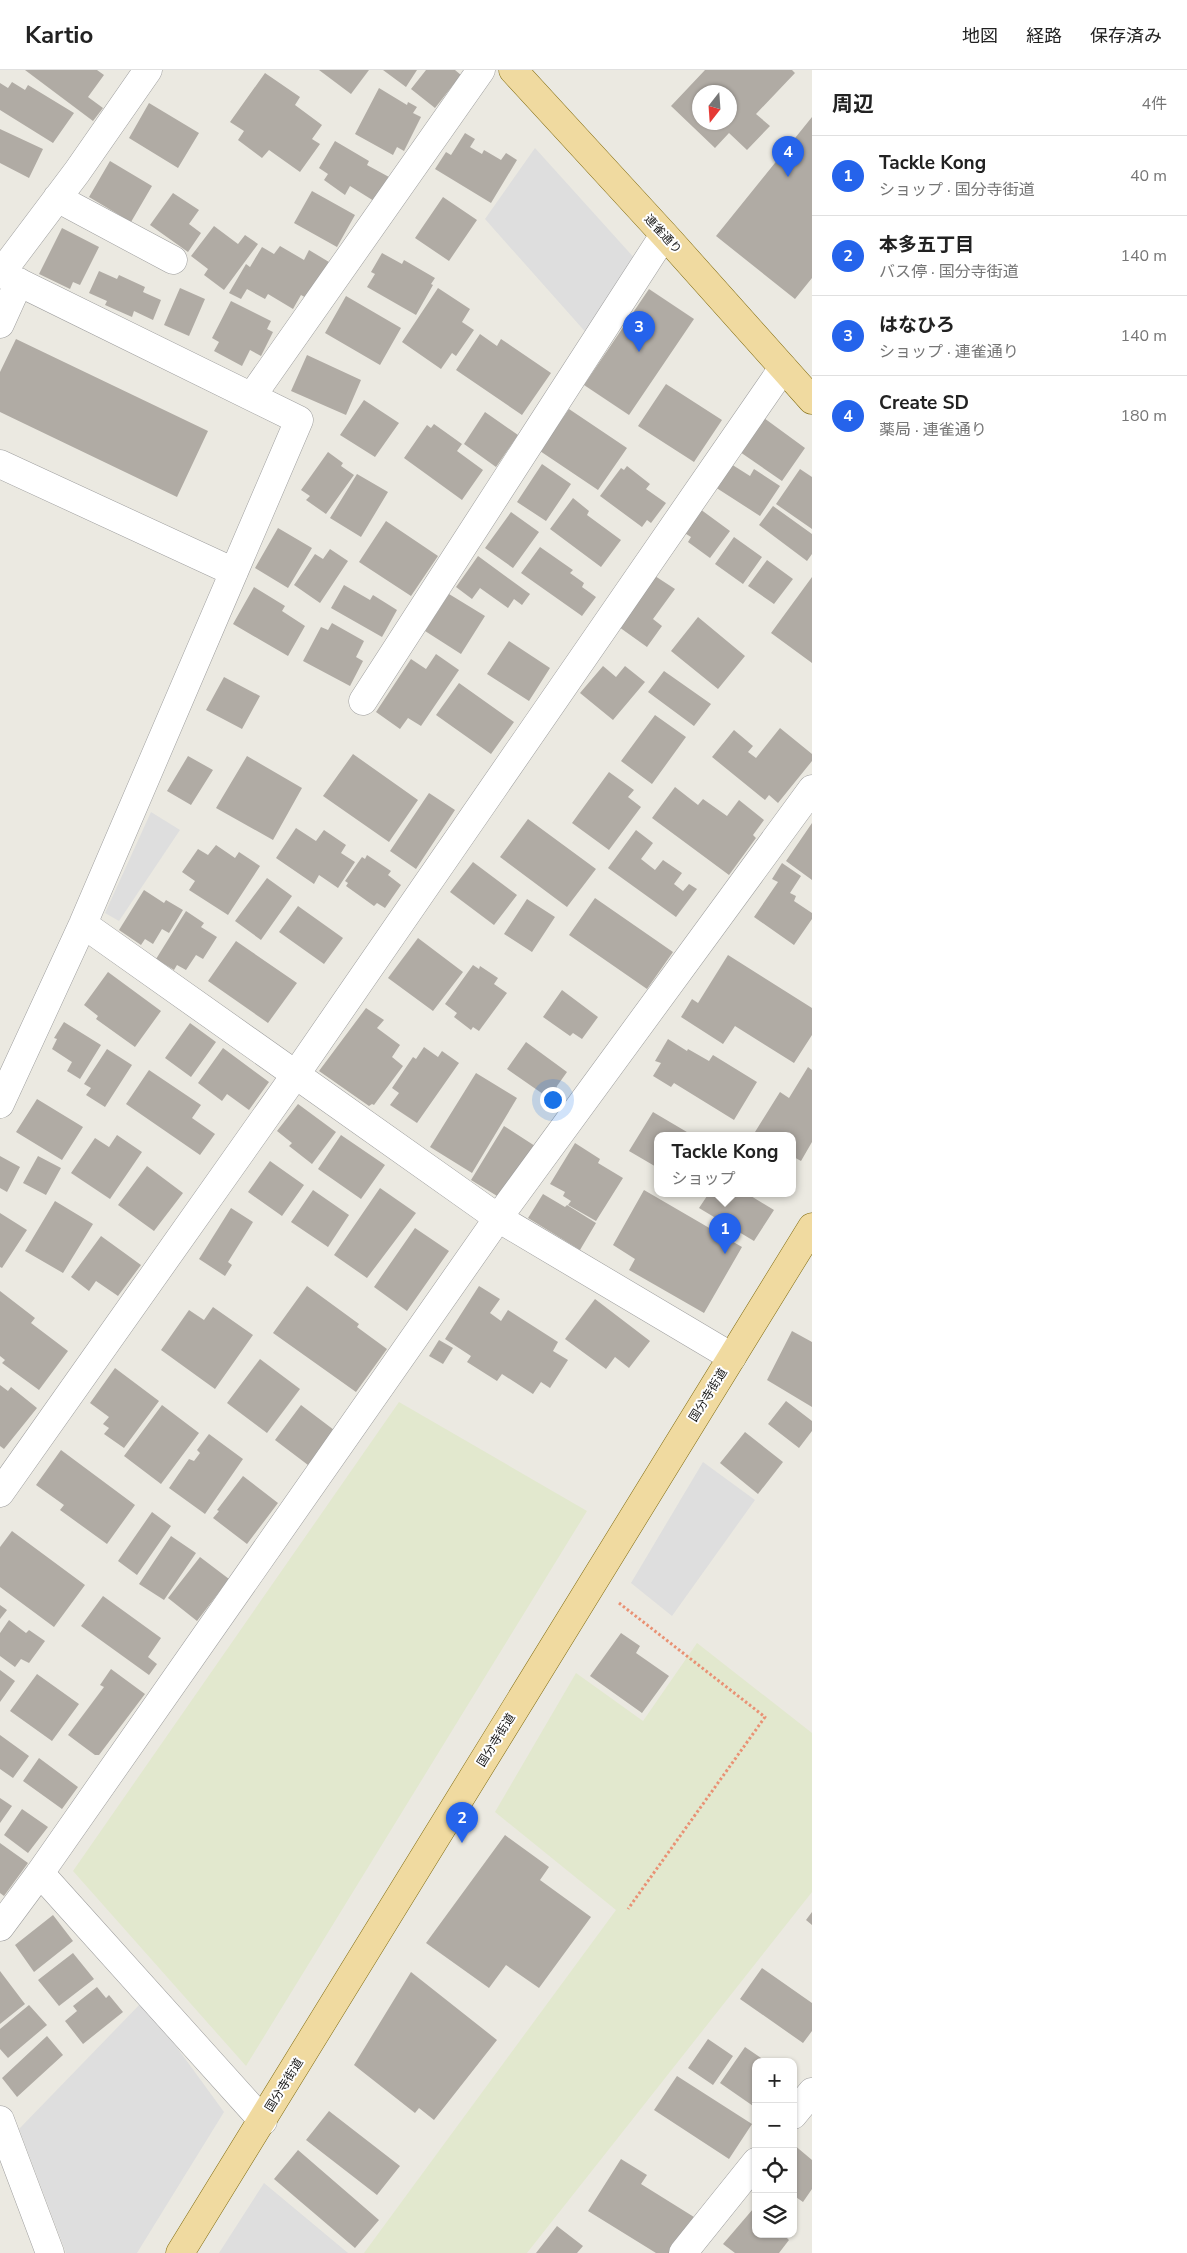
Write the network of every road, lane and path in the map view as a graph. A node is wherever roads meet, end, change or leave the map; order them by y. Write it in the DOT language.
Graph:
graph roads {
  1 [pos="148,70"];
  2 [pos="481,70"];
  3 [pos="513,70"];
  4 [pos="57,198"];
  5 [pos="664,235"];
  6 [pos="173,260"];
  7 [pos="6,276"];
  8 [pos="0,324"];
  9 [pos="783,368"];
  10 [pos="252,396"];
  11 [pos="812,400"];
  12 [pos="0,464"];
  13 [pos="234,572"];
  14 [pos="363,701"];
  15 [pos="812,789"];
  16 [pos="83,924"];
  17 [pos="296,1074"];
  18 [pos="0,1104"];
  19 [pos="498,1218"];
  20 [pos="812,1227"];
  21 [pos="732,1356"];
  22 [pos="0,1493"];
  23 [pos="592,1583"];
  24 [pos="40,1873"];
  25 [pos="628,1909"];
  26 [pos="0,1927"];
  27 [pos="812,2092"];
  28 [pos="797,2111"];
  29 [pos="0,2120"];
  30 [pos="263,2121"];
  31 [pos="752,2167"];
  32 [pos="50,2253"];
  33 [pos="180,2253"];
  34 [pos="683,2253"];
  1 -- 4 [label="street"];
  2 -- 10 [label="street"];
  3 -- 5 [label="main road, 連雀通り"];
  4 -- 6 [label="street"];
  4 -- 7 [label="street"];
  5 -- 9 [label="main road, 連雀通り"];
  5 -- 14 [label="street"];
  7 -- 8 [label="street"];
  7 -- 10 [label="street"];
  9 -- 11 [label="main road, 連雀通り"];
  9 -- 17 [label="street"];
  10 -- 13 [label="street"];
  12 -- 13 [label="street"];
  13 -- 16 [label="street"];
  15 -- 19 [label="street"];
  16 -- 17 [label="street"];
  16 -- 18 [label="street"];
  17 -- 19 [label="street"];
  17 -- 22 [label="street"];
  19 -- 21 [label="street"];
  19 -- 24 [label="street"];
  20 -- 21 [label="main road, 国分寺街道"];
  21 -- 23 [label="main road, 国分寺街道"];
  23 -- 25 [label="path"];
  23 -- 30 [label="main road, 国分寺街道"];
  24 -- 26 [label="street"];
  24 -- 30 [label="street"];
  27 -- 28 [label="street"];
  29 -- 32 [label="street"];
  30 -- 33 [label="main road, 国分寺街道"];
  31 -- 34 [label="street"];
}
